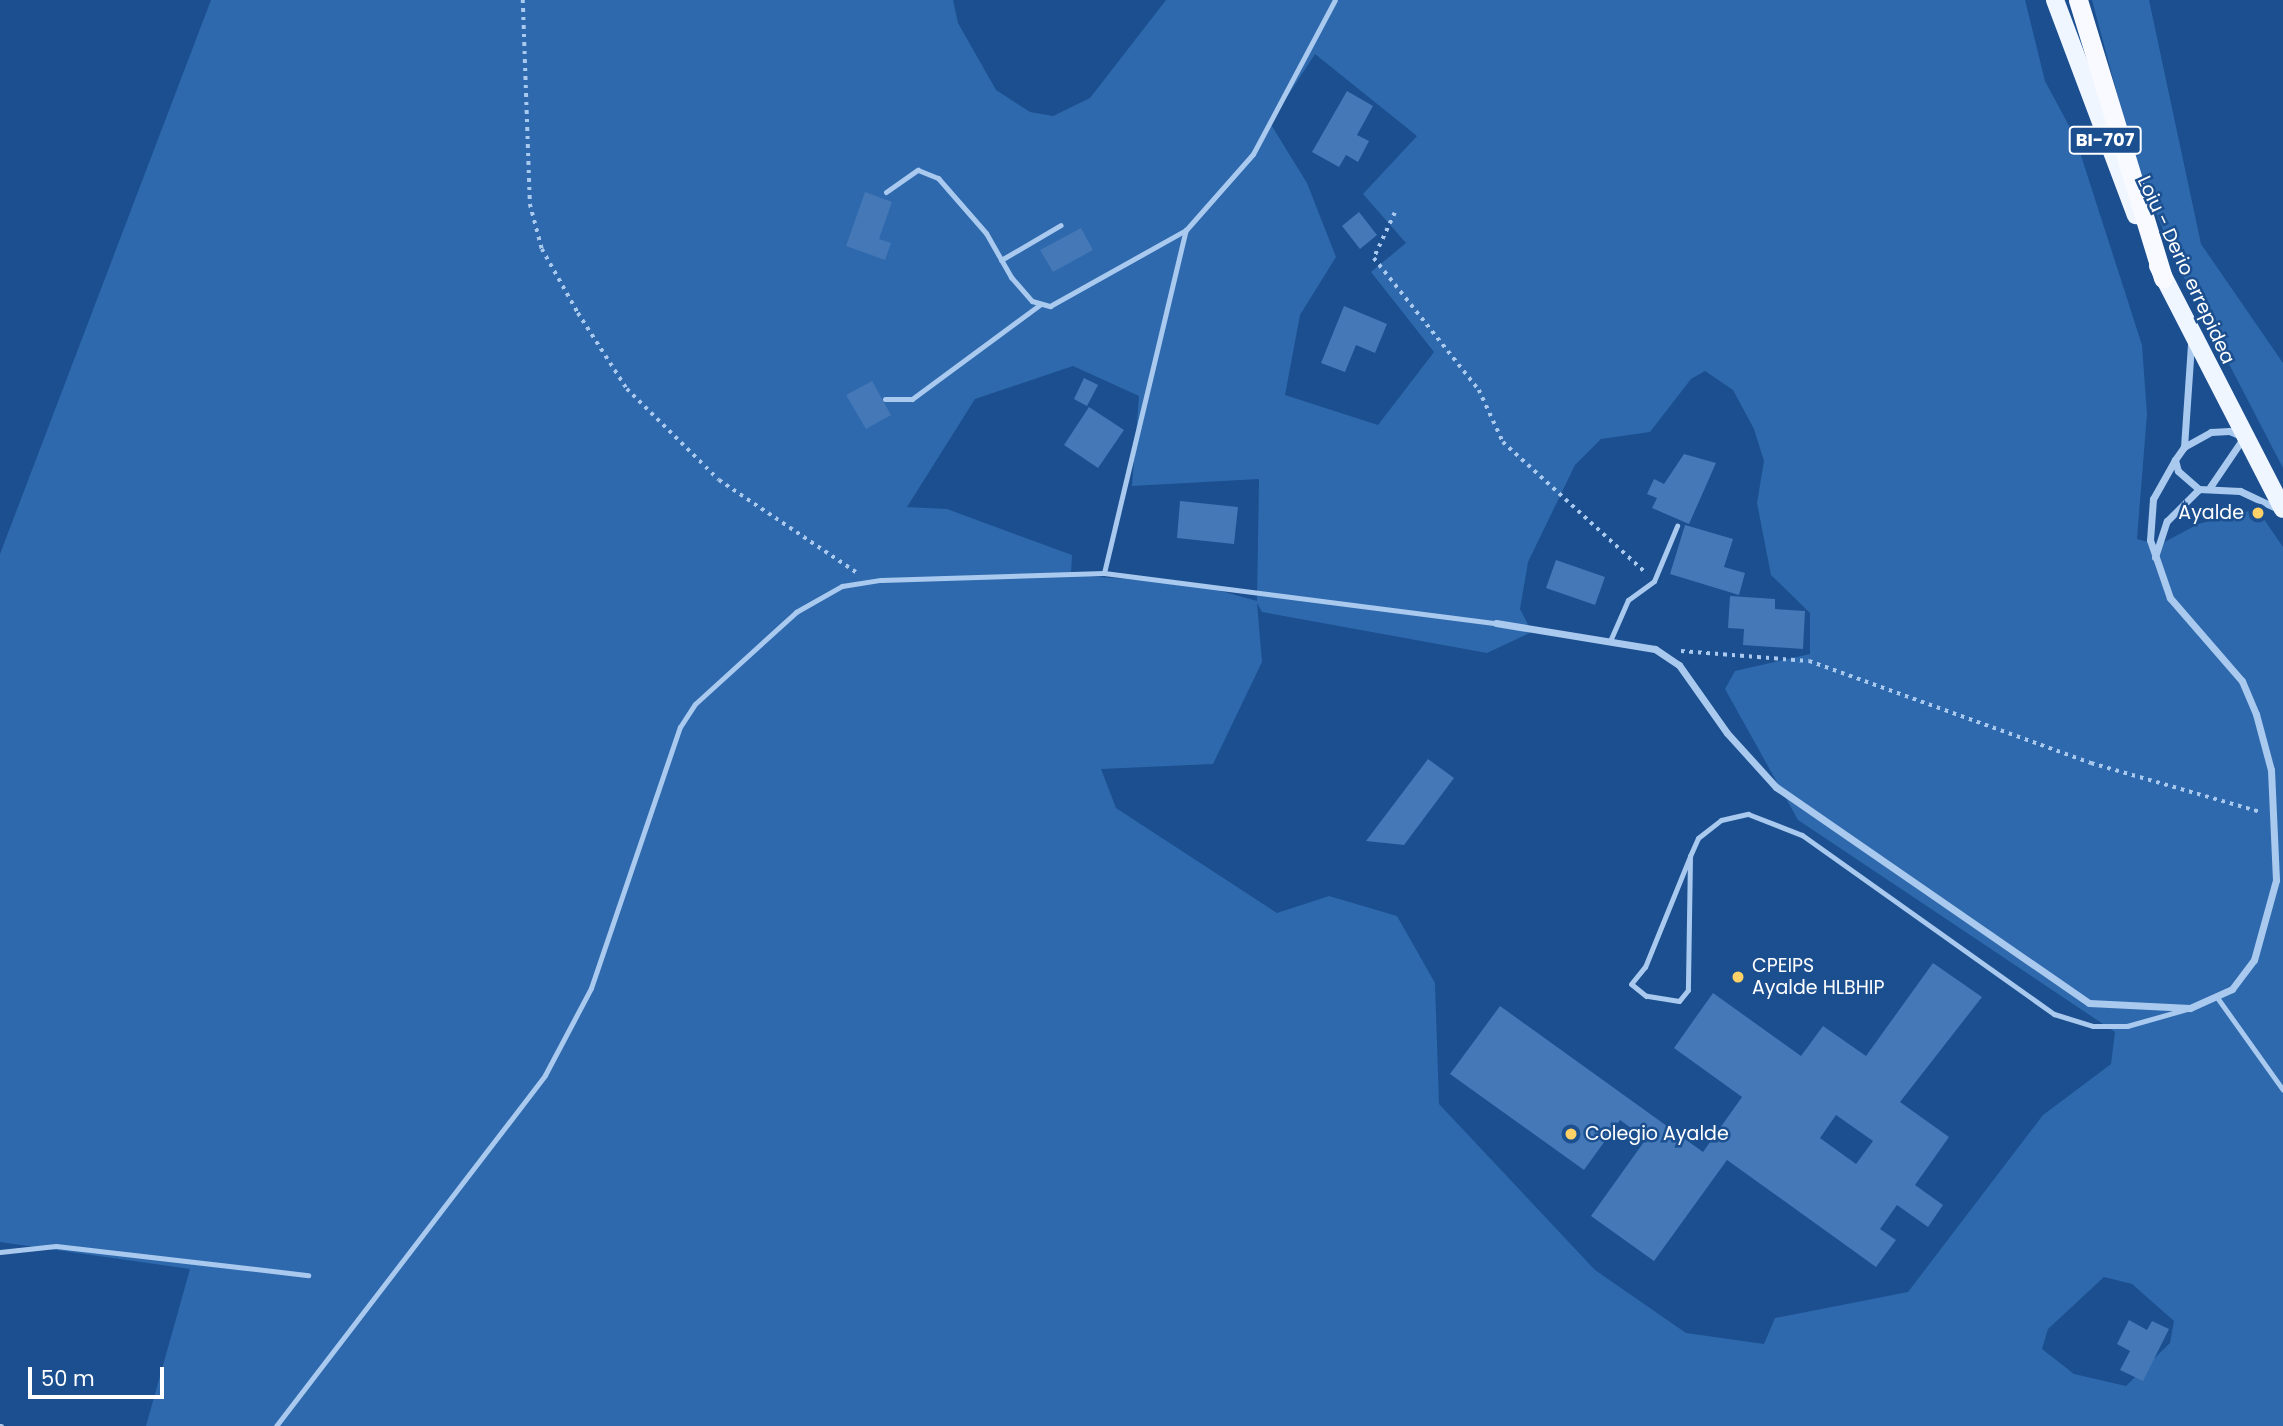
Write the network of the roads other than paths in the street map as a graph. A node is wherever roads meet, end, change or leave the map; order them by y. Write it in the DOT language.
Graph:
graph roads {
  1 [pos="1335,0"];
  2 [pos="2055,0"];
  3 [pos="2078,0"];
  4 [pos="886,192"];
  5 [pos="1061,225"];
  6 [pos="1186,230"];
  7 [pos="1001,260"];
  8 [pos="2163,278"];
  9 [pos="1041,304"];
  10 [pos="2188,328"];
  11 [pos="885,399"];
  12 [pos="2244,437"];
  13 [pos="2184,447"];
  14 [pos="2175,460"];
  15 [pos="2210,487"];
  16 [pos="2199,489"];
  17 [pos="2283,510"];
  18 [pos="1677,526"];
  19 [pos="2155,558"];
  20 [pos="1104,573"];
  21 [pos="1496,623"];
  22 [pos="1610,641"];
  23 [pos="1690,856"];
  24 [pos="2216,996"];
  25 [pos="2190,1008"];
  26 [pos="2283,1090"];
  27 [pos="0,1252"];
  28 [pos="308,1275"];
  29 [pos="276,1426"];
  1 -- 6 [label="lane"];
  2 -- 8 [label="main road, Loiu - Derio errepidea / BI-707"];
  3 -- 8 [label="highway"];
  4 -- 7 [label="lane"];
  5 -- 7 [label="lane"];
  6 -- 9 [label="lane"];
  6 -- 20 [label="lane"];
  7 -- 9 [label="lane"];
  8 -- 10 [label="main road, Loiu - Derio errepidea / BI-707"];
  9 -- 11 [label="lane"];
  10 -- 12 [label="main road, Loiu - Derio errepidea / BI-707"];
  10 -- 13 [label="street"];
  12 -- 13 [label="street"];
  12 -- 15 [label="street"];
  12 -- 17 [label="main road, Loiu - Derio errepidea / BI-707"];
  13 -- 14 [label="street"];
  14 -- 16 [label="street"];
  14 -- 19 [label="street"];
  15 -- 16 [label="street"];
  15 -- 17 [label="street"];
  16 -- 19 [label="street"];
  18 -- 22 [label="lane"];
  19 -- 24 [label="street"];
  20 -- 21 [label="lane"];
  20 -- 29 [label="lane"];
  21 -- 22 [label="street"];
  22 -- 25 [label="street"];
  23 -- 23 [label="lane"];
  23 -- 25 [label="lane"];
  24 -- 25 [label="street"];
  24 -- 26 [label="lane"];
  27 -- 28 [label="lane"];
}
